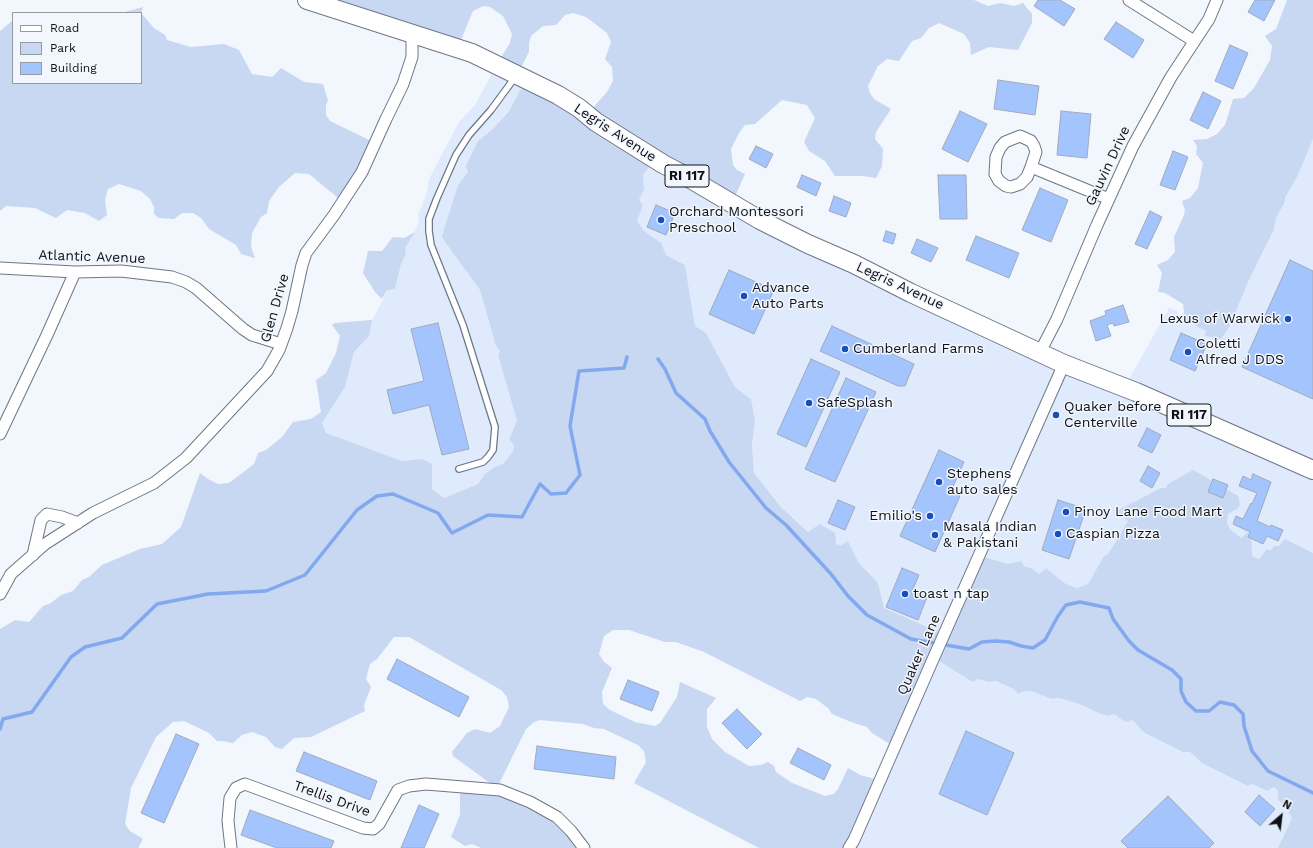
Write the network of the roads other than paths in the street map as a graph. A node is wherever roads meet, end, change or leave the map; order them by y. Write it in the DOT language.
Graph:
graph roads {
  1 [pos="307,0"];
  2 [pos="1129,0"];
  3 [pos="1217,0"];
  4 [pos="412,33"];
  5 [pos="1194,41"];
  6 [pos="517,75"];
  7 [pos="1032,167"];
  8 [pos="1109,199"];
  9 [pos="0,268"];
  10 [pos="75,272"];
  11 [pos="281,344"];
  12 [pos="1040,352"];
  13 [pos="1064,364"];
  14 [pos="0,434"];
  15 [pos="459,468"];
  16 [pos="1313,470"];
  17 [pos="78,523"];
  18 [pos="33,555"];
  19 [pos="0,594"];
  20 [pos="231,848"];
  21 [pos="584,848"];
  22 [pos="849,848"];
  1 -- 4 [label="main road, Legris Avenue / RI 117"];
  2 -- 5 [label="street"];
  3 -- 5 [label="street, Gauvin Drive"];
  4 -- 6 [label="main road, Legris Avenue / RI 117"];
  4 -- 11 [label="street, Glen Drive"];
  5 -- 8 [label="street, Gauvin Drive"];
  6 -- 12 [label="main road, Legris Avenue / RI 117"];
  6 -- 15 [label="lane"];
  7 -- 7 [label="street"];
  7 -- 8 [label="street"];
  8 -- 12 [label="street, Gauvin Drive"];
  9 -- 10 [label="street, Atlantic Avenue"];
  10 -- 11 [label="street, Atlantic Avenue"];
  10 -- 14 [label="street"];
  11 -- 17 [label="street, Glen Drive"];
  12 -- 13 [label="main road, Legris Avenue / RI 117"];
  13 -- 16 [label="main road, RI 117"];
  13 -- 22 [label="street, Quaker Lane"];
  17 -- 18 [label="street, Glen Drive"];
  17 -- 18 [label="street"];
  18 -- 19 [label="street, Glen Drive"];
  20 -- 21 [label="street, Trellis Drive"];
}
